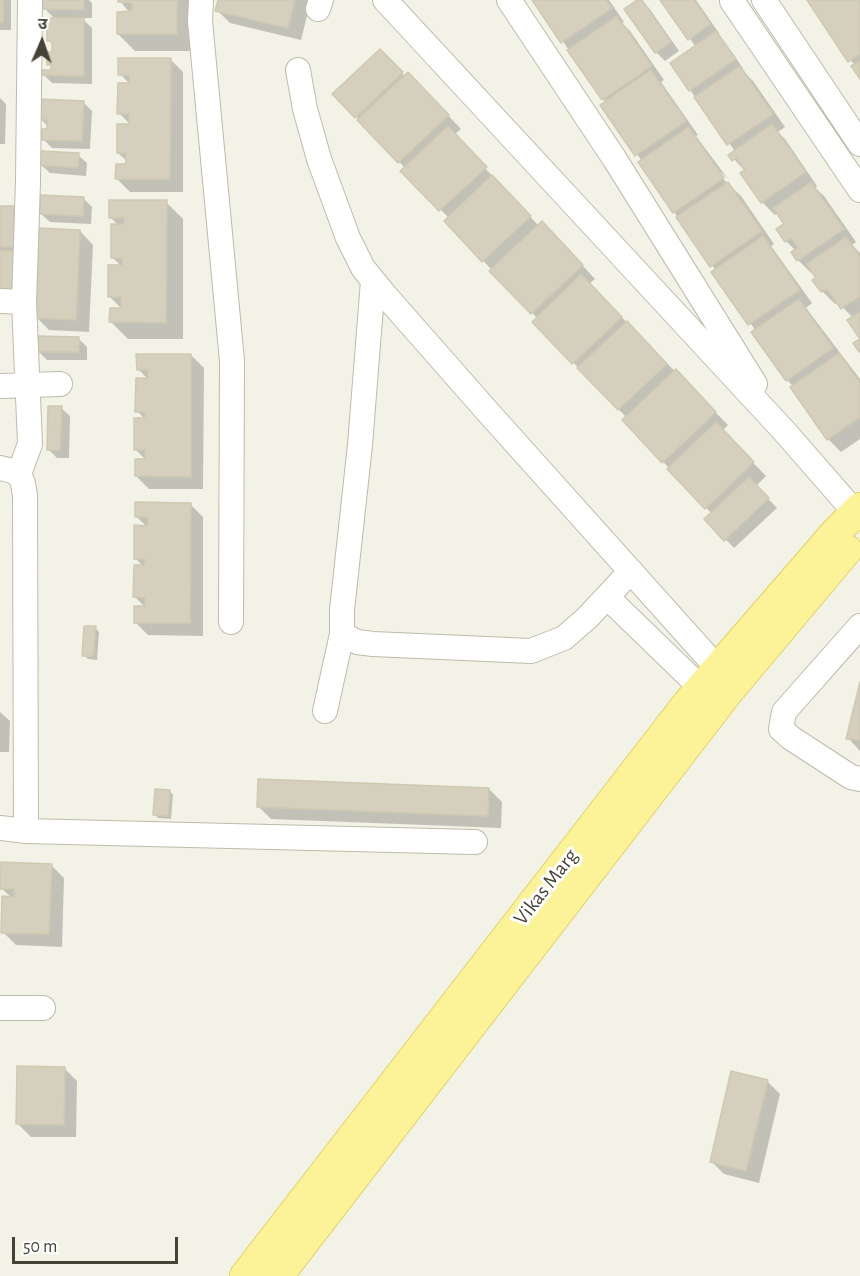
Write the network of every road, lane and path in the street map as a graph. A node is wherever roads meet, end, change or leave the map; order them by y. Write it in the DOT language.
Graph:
graph roads {
  1 [pos="30,0"];
  2 [pos="201,0"];
  3 [pos="385,0"];
  4 [pos="509,0"];
  5 [pos="729,0"];
  6 [pos="764,0"];
  7 [pos="298,70"];
  8 [pos="860,144"];
  9 [pos="860,190"];
  10 [pos="373,281"];
  11 [pos="0,302"];
  12 [pos="24,302"];
  13 [pos="60,384"];
  14 [pos="28,385"];
  15 [pos="0,386"];
  16 [pos="785,432"];
  17 [pos="10,471"];
  18 [pos="859,519"];
  19 [pos="631,571"];
  20 [pos="607,597"];
  21 [pos="231,622"];
  22 [pos="860,626"];
  23 [pos="342,634"];
  24 [pos="717,680"];
  25 [pos="325,711"];
  26 [pos="860,779"];
  27 [pos="0,828"];
  28 [pos="26,831"];
  29 [pos="475,842"];
  30 [pos="0,1008"];
  31 [pos="43,1008"];
  32 [pos="245,1276"];
  33 [pos="279,1276"];
  1 -- 12 [label="street"];
  2 -- 21 [label="street"];
  3 -- 16 [label="street"];
  4 -- 16 [label="street"];
  5 -- 9 [label="street"];
  6 -- 8 [label="street"];
  7 -- 10 [label="street"];
  10 -- 19 [label="street"];
  10 -- 23 [label="street"];
  11 -- 12 [label="street"];
  12 -- 14 [label="street"];
  13 -- 14 [label="street"];
  14 -- 15 [label="street"];
  14 -- 17 [label="street"];
  16 -- 18 [label="street"];
  17 -- 28 [label="street"];
  18 -- 24 [label="main road, Vikas Marg"];
  19 -- 20 [label="street"];
  19 -- 24 [label="street"];
  20 -- 23 [label="street"];
  20 -- 24 [label="street"];
  22 -- 26 [label="street"];
  23 -- 25 [label="street"];
  24 -- 32 [label="main road, Vikas Marg"];
  24 -- 33 [label="main road, Vikas Marg"];
  27 -- 28 [label="street"];
  28 -- 29 [label="street"];
  30 -- 31 [label="street"];
}
